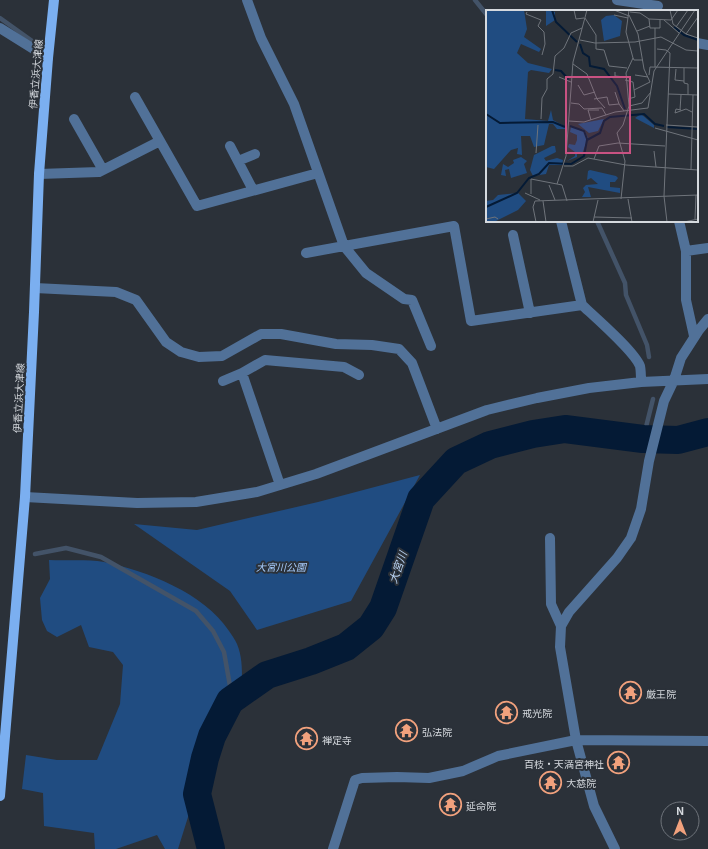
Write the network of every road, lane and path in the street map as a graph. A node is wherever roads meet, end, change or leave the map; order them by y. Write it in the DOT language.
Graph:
graph roads {
  1 [pos="54,0"];
  2 [pos="247,0"];
  3 [pos="617,0"];
  4 [pos="658,6"];
  5 [pos="0,28"];
  6 [pos="698,43"];
  7 [pos="708,45"];
  8 [pos="48,58"];
  9 [pos="135,97"];
  10 [pos="74,119"];
  11 [pos="160,141"];
  12 [pos="230,146"];
  13 [pos="255,154"];
  14 [pos="238,162"];
  15 [pos="103,170"];
  16 [pos="318,173"];
  17 [pos="39,174"];
  18 [pos="253,190"];
  19 [pos="560,222"];
  20 [pos="679,222"];
  21 [pos="512,235"];
  22 [pos="344,246"];
  23 [pos="708,248"];
  24 [pos="686,251"];
  25 [pos="306,253"];
  26 [pos="35,288"];
  27 [pos="582,305"];
  28 [pos="530,313"];
  29 [pos="708,320"];
  30 [pos="694,336"];
  31 [pos="431,346"];
  32 [pos="242,373"];
  33 [pos="359,375"];
  34 [pos="708,379"];
  35 [pos="674,380"];
  36 [pos="224,381"];
  37 [pos="641,382"];
  38 [pos="437,429"];
  39 [pos="280,485"];
  40 [pos="25,497"];
  41 [pos="550,538"];
  42 [pos="561,626"];
  43 [pos="576,740"];
  44 [pos="708,741"];
  45 [pos="0,796"];
  46 [pos="333,849"];
  47 [pos="614,849"];
  1 -- 8 [label="main road, 伊香立浜大津線"];
  2 -- 16 [label="street"];
  3 -- 4 [label="street"];
  5 -- 8 [label="street"];
  6 -- 7 [label="street"];
  8 -- 17 [label="main road, 伊香立浜大津線"];
  9 -- 11 [label="street"];
  10 -- 15 [label="street"];
  11 -- 15 [label="street"];
  11 -- 18 [label="street"];
  12 -- 14 [label="street"];
  13 -- 14 [label="street"];
  14 -- 18 [label="street"];
  15 -- 17 [label="street"];
  16 -- 18 [label="street"];
  16 -- 22 [label="street"];
  17 -- 26 [label="main road, 伊香立浜大津線"];
  19 -- 27 [label="street"];
  20 -- 24 [label="street"];
  21 -- 28 [label="street"];
  22 -- 25 [label="street"];
  22 -- 28 [label="street"];
  22 -- 31 [label="street"];
  23 -- 24 [label="street"];
  24 -- 30 [label="street"];
  26 -- 38 [label="street"];
  26 -- 40 [label="main road, 伊香立浜大津線"];
  27 -- 28 [label="street"];
  27 -- 37 [label="street"];
  29 -- 30 [label="street"];
  30 -- 35 [label="street"];
  32 -- 33 [label="street"];
  32 -- 36 [label="street"];
  32 -- 39 [label="street"];
  34 -- 35 [label="street"];
  35 -- 37 [label="street"];
  35 -- 42 [label="street"];
  37 -- 38 [label="street"];
  38 -- 39 [label="street"];
  39 -- 40 [label="street"];
  40 -- 45 [label="main road, 伊香立浜大津線"];
  41 -- 42 [label="street"];
  42 -- 43 [label="street"];
  43 -- 44 [label="street"];
  43 -- 46 [label="street"];
  43 -- 47 [label="street"];
}
